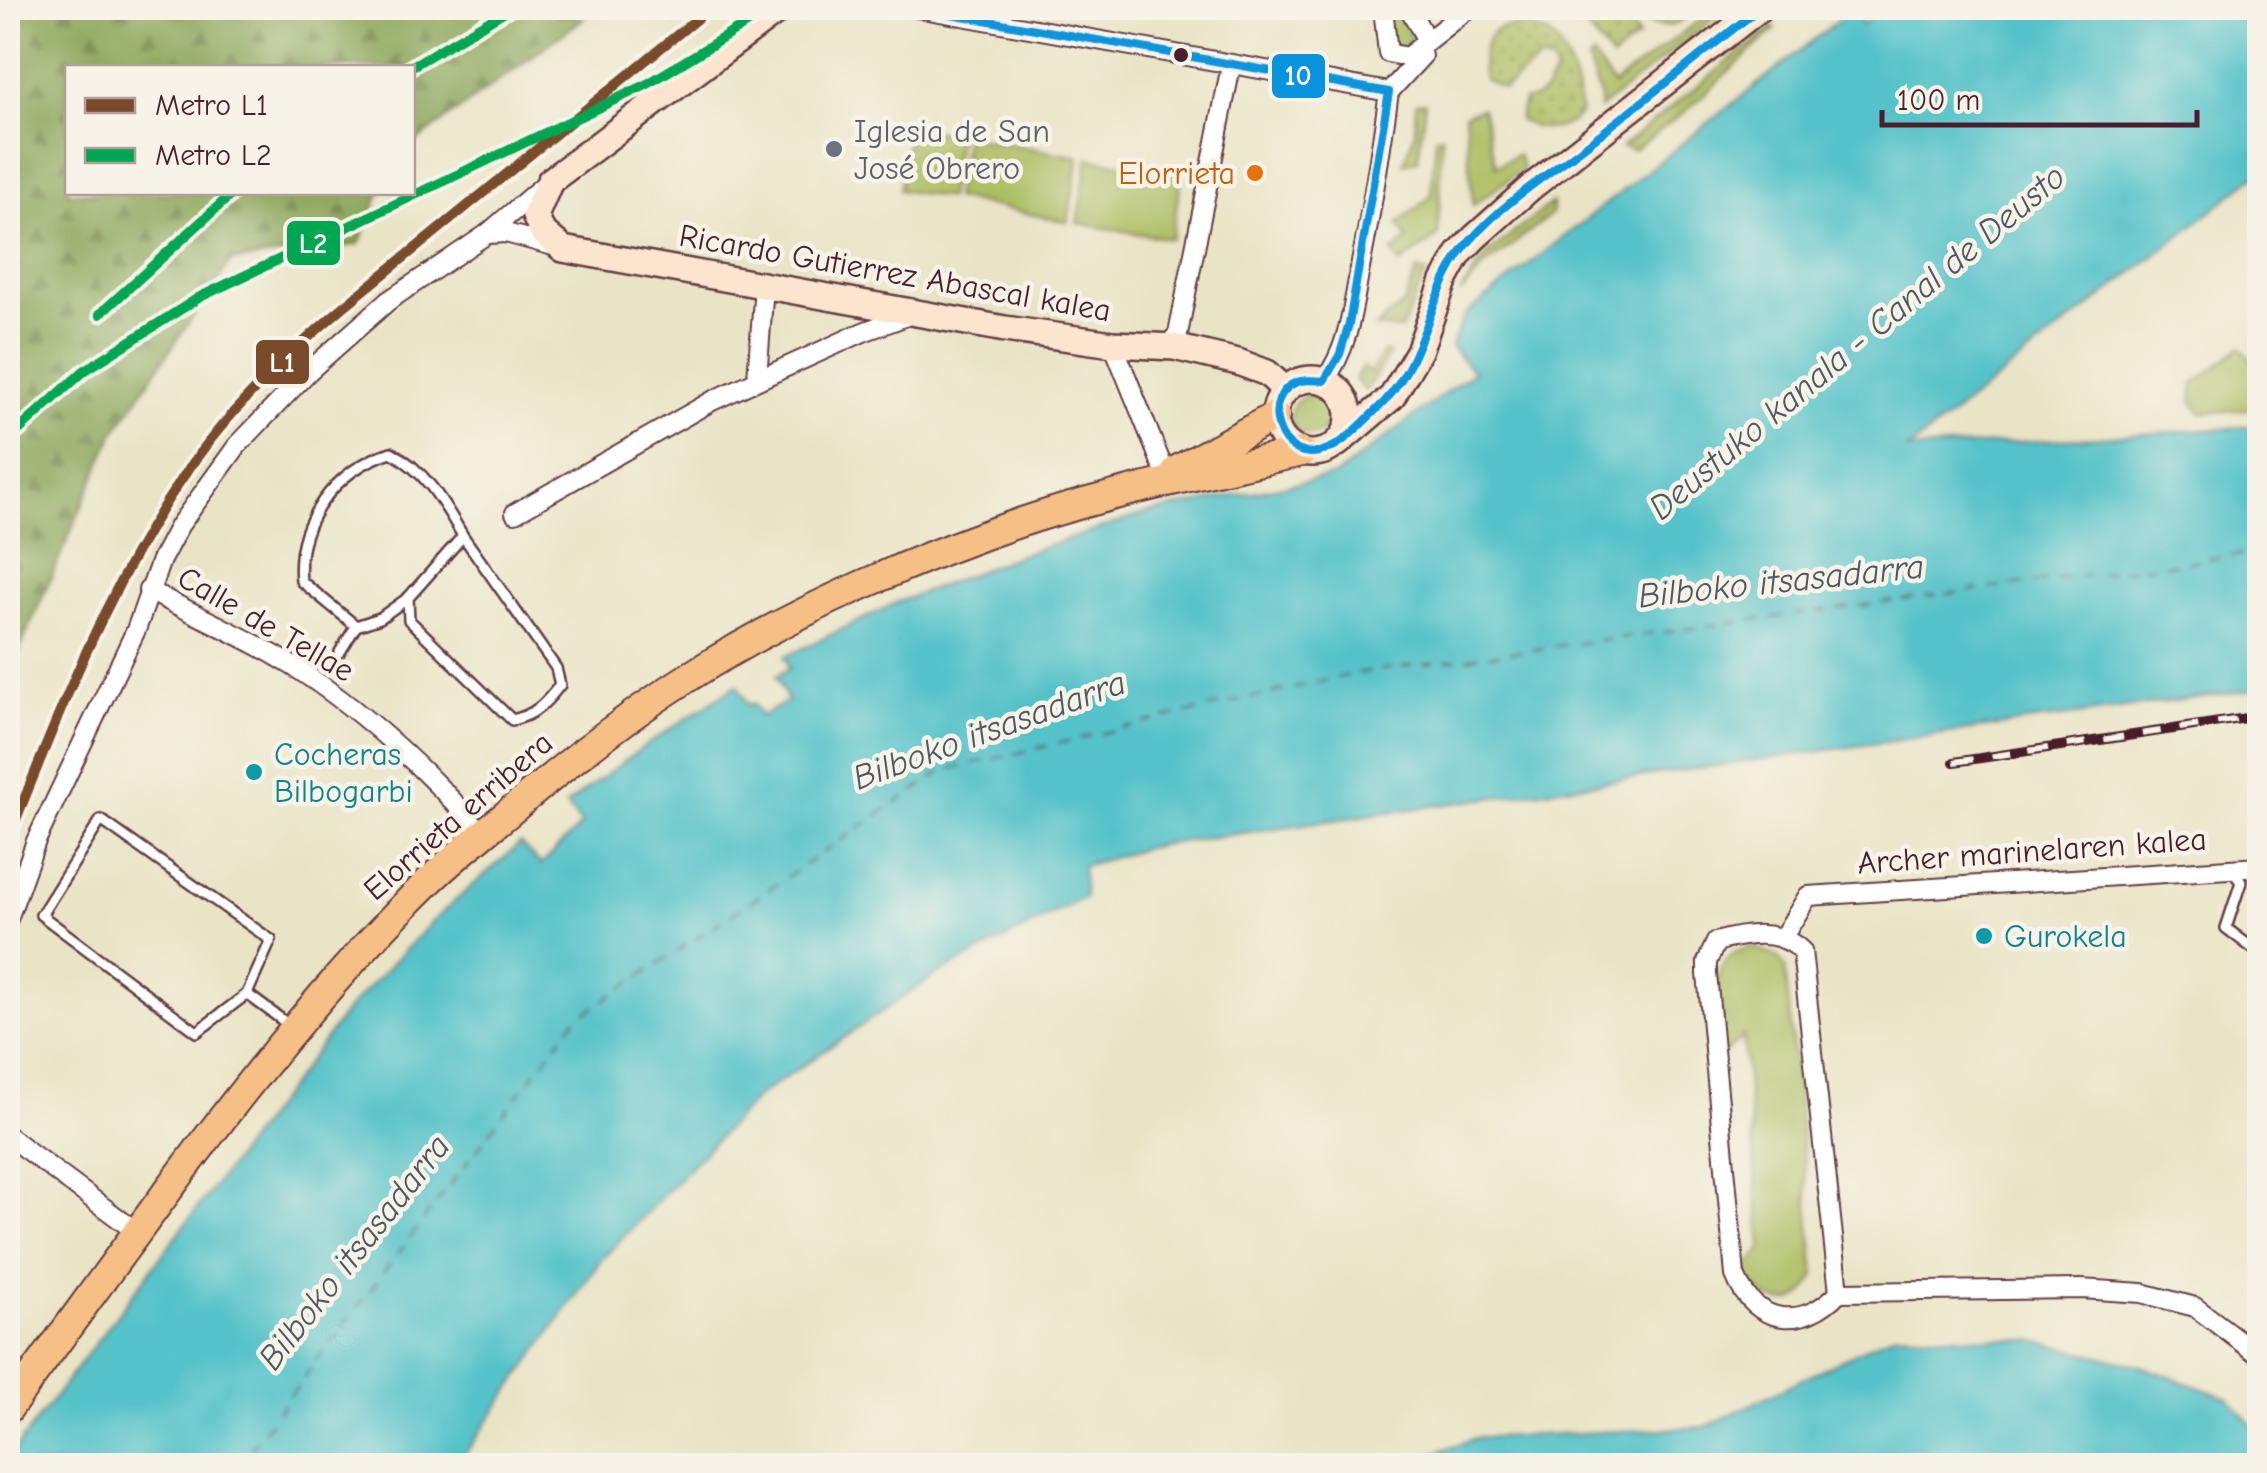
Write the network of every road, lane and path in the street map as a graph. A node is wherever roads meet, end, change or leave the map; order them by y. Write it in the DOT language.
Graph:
graph roads {
  1 [pos="781,8"];
  2 [pos="917,8"];
  3 [pos="1383,8"];
  4 [pos="1408,8"];
  5 [pos="1470,8"];
  6 [pos="1486,8"];
  7 [pos="1760,8"];
  8 [pos="1426,39"];
  9 [pos="1231,66"];
  10 [pos="1389,92"];
  11 [pos="550,181"];
  12 [pos="487,234"];
  13 [pos="562,249"];
  14 [pos="764,285"];
  15 [pos="860,303"];
  16 [pos="918,312"];
  17 [pos="863,332"];
  18 [pos="1113,344"];
  19 [pos="1166,346"];
  20 [pos="757,379"];
  21 [pos="1324,381"];
  22 [pos="1280,403"];
  23 [pos="1338,443"];
  24 [pos="1302,452"];
  25 [pos="1166,475"];
  26 [pos="1125,492"];
  27 [pos="515,513"];
  28 [pos="463,536"];
  29 [pos="148,590"];
  30 [pos="408,598"];
  31 [pos="356,626"];
  32 [pos="340,652"];
  33 [pos="483,834"];
  34 [pos="2260,866"];
  35 [pos="2228,873"];
  36 [pos="8,920"];
  37 [pos="1783,937"];
  38 [pos="2260,954"];
  39 [pos="247,994"];
  40 [pos="296,1029"];
  41 [pos="8,1136"];
  42 [pos="138,1233"];
  43 [pos="1838,1292"];
  44 [pos="2260,1356"];
  45 [pos="8,1409"];
  1 -- 11 [label="main road"];
  2 -- 9 [label="street"];
  3 -- 5 [label="street"];
  4 -- 8 [label="street"];
  6 -- 10 [label="street"];
  7 -- 23 [label="main road"];
  9 -- 10 [label="street"];
  9 -- 19 [label="street"];
  10 -- 21 [label="street"];
  11 -- 12 [label="street"];
  11 -- 13 [label="main road"];
  12 -- 13 [label="street, Ricardo Gutierrez Abascal kalea"];
  12 -- 29 [label="street"];
  13 -- 14 [label="main road, Ricardo Gutierrez Abascal kalea"];
  14 -- 15 [label="main road, Ricardo Gutierrez Abascal kalea"];
  14 -- 20 [label="street"];
  15 -- 16 [label="main road, Ricardo Gutierrez Abascal kalea"];
  15 -- 17 [label="street"];
  16 -- 17 [label="street"];
  16 -- 18 [label="main road, Ricardo Gutierrez Abascal kalea"];
  17 -- 20 [label="street"];
  18 -- 19 [label="main road, Ricardo Gutierrez Abascal kalea"];
  18 -- 25 [label="street"];
  19 -- 22 [label="main road, Ricardo Gutierrez Abascal kalea"];
  20 -- 27 [label="street"];
  21 -- 22 [label="main road"];
  21 -- 23 [label="main road"];
  22 -- 24 [label="main road"];
  22 -- 25 [label="main road"];
  23 -- 24 [label="main road"];
  24 -- 26 [label="main road"];
  25 -- 26 [label="main road"];
  26 -- 33 [label="main road, Elorrieta erribera"];
  28 -- 30 [label="lane"];
  28 -- 30 [label="lane"];
  28 -- 31 [label="lane"];
  29 -- 33 [label="street, Calle de Tellae"];
  29 -- 36 [label="street"];
  30 -- 31 [label="lane"];
  31 -- 32 [label="lane"];
  33 -- 40 [label="main road, Elorrieta erribera"];
  34 -- 35 [label="street, Archer marinelaren kalea"];
  35 -- 37 [label="street, Archer marinelaren kalea"];
  35 -- 38 [label="lane"];
  37 -- 43 [label="street"];
  37 -- 43 [label="street"];
  39 -- 39 [label="lane"];
  39 -- 40 [label="lane"];
  40 -- 42 [label="main road, Elorrieta erribera"];
  41 -- 42 [label="street"];
  42 -- 45 [label="main road, Elorrieta erribera"];
  43 -- 44 [label="street"];
}
